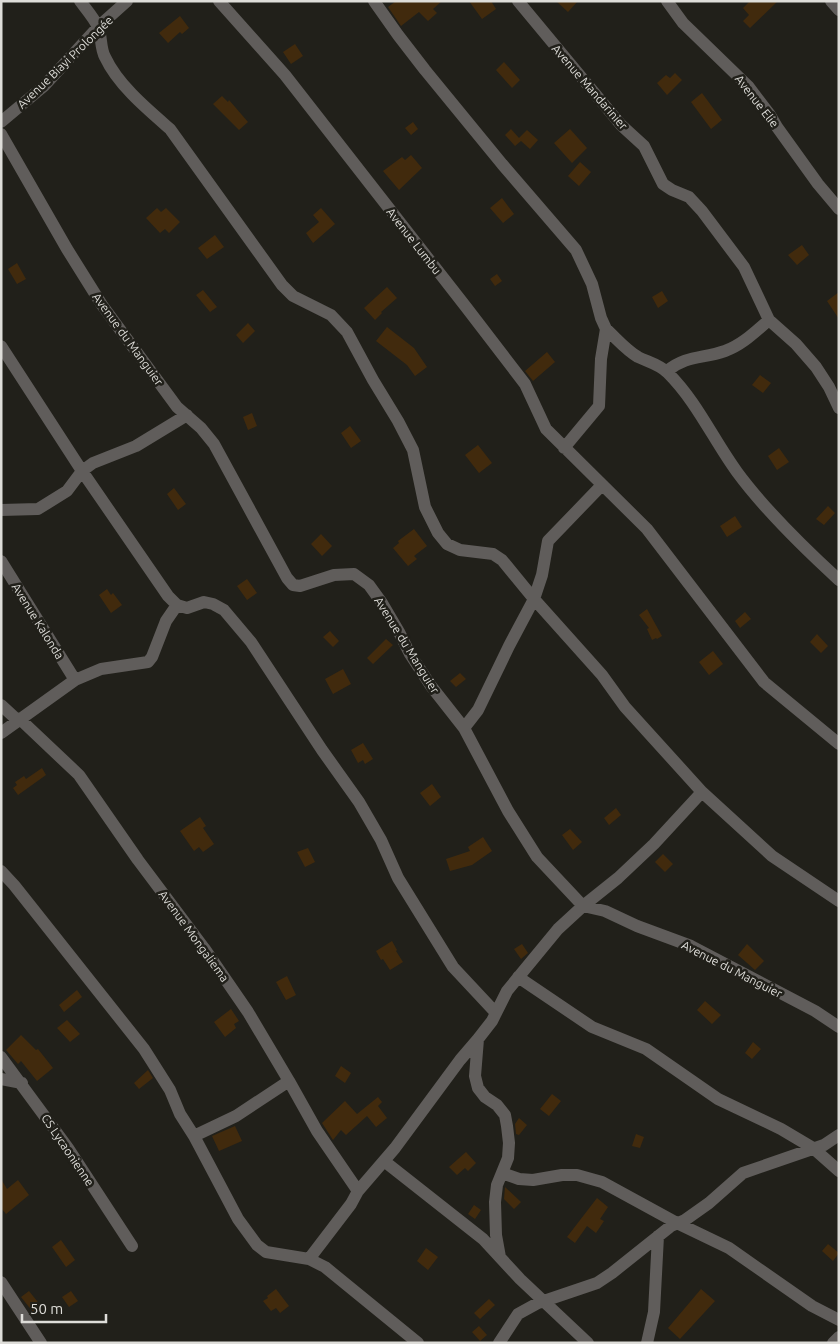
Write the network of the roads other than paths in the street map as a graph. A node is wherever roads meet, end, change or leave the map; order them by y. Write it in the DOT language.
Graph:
graph roads {
  1 [pos="80,1"];
  2 [pos="128,1"];
  3 [pos="219,1"];
  4 [pos="374,1"];
  5 [pos="518,1"];
  6 [pos="667,1"];
  7 [pos="831,1"];
  8 [pos="839,10"];
  9 [pos="98,27"];
  10 [pos="1,122"];
  11 [pos="1,134"];
  12 [pos="839,209"];
  13 [pos="769,320"];
  14 [pos="606,329"];
  15 [pos="1,346"];
  16 [pos="667,372"];
  17 [pos="839,408"];
  18 [pos="186,415"];
  19 [pos="564,448"];
  20 [pos="82,471"];
  21 [pos="602,485"];
  22 [pos="1,510"];
  23 [pos="1,561"];
  24 [pos="839,580"];
  25 [pos="534,599"];
  26 [pos="177,605"];
  27 [pos="75,680"];
  28 [pos="1,704"];
  29 [pos="19,720"];
  30 [pos="464,728"];
  31 [pos="1,733"];
  32 [pos="839,744"];
  33 [pos="702,792"];
  34 [pos="1,871"];
  35 [pos="839,901"];
  36 [pos="583,906"];
  37 [pos="518,977"];
  38 [pos="496,1013"];
  39 [pos="839,1027"];
  40 [pos="478,1038"];
  41 [pos="1,1057"];
  42 [pos="1,1079"];
  43 [pos="289,1081"];
  44 [pos="22,1083"];
  45 [pos="839,1135"];
  46 [pos="194,1136"];
  47 [pos="813,1148"];
  48 [pos="384,1161"];
  49 [pos="839,1171"];
  50 [pos="502,1173"];
  51 [pos="358,1191"];
  52 [pos="677,1223"];
  53 [pos="658,1236"];
  54 [pos="132,1246"];
  55 [pos="500,1257"];
  56 [pos="309,1259"];
  57 [pos="1,1282"];
  58 [pos="544,1301"];
  59 [pos="839,1320"];
  60 [pos="839,1337"];
  61 [pos="41,1343"];
  62 [pos="418,1343"];
  63 [pos="499,1343"];
  64 [pos="588,1343"];
  65 [pos="647,1343"];
  66 [pos="833,1343"];
  1 -- 9 [label="street"];
  2 -- 9 [label="street, Avenue Biayi Prolongée"];
  3 -- 19 [label="street, Avenue Lumbu"];
  4 -- 14 [label="street"];
  5 -- 13 [label="street, Avenue Mandarinier"];
  6 -- 12 [label="street, Avenue Elie"];
  7 -- 8 [label="street"];
  9 -- 10 [label="street, Avenue Biayi Prolongée"];
  9 -- 25 [label="street"];
  11 -- 18 [label="street, Avenue du Manguier"];
  13 -- 16 [label="street"];
  13 -- 17 [label="street, Avenue Mandarinier"];
  14 -- 16 [label="street"];
  14 -- 19 [label="street"];
  15 -- 20 [label="street"];
  16 -- 24 [label="street"];
  18 -- 20 [label="street"];
  18 -- 30 [label="street, Avenue du Manguier"];
  19 -- 21 [label="street, Avenue Lumbu"];
  20 -- 22 [label="street"];
  20 -- 26 [label="street"];
  21 -- 25 [label="street"];
  21 -- 32 [label="street, Avenue Lumbu"];
  23 -- 27 [label="street, Avenue Kalonda"];
  25 -- 30 [label="street"];
  25 -- 33 [label="street"];
  26 -- 27 [label="street"];
  26 -- 38 [label="street"];
  27 -- 29 [label="street"];
  28 -- 29 [label="street, Avenue Mongaliema"];
  29 -- 31 [label="street"];
  29 -- 43 [label="street, Avenue Mongaliema"];
  30 -- 36 [label="street, Avenue du Manguier"];
  33 -- 35 [label="street"];
  33 -- 36 [label="street"];
  34 -- 46 [label="street"];
  36 -- 37 [label="street"];
  36 -- 39 [label="street, Avenue du Manguier"];
  37 -- 38 [label="street"];
  37 -- 47 [label="street"];
  38 -- 40 [label="street"];
  40 -- 48 [label="street"];
  40 -- 50 [label="street"];
  41 -- 44 [label="street, CS Lycaonienne"];
  42 -- 44 [label="street"];
  43 -- 46 [label="street"];
  43 -- 51 [label="street, Avenue Mongaliema"];
  44 -- 54 [label="street, CS Lycaonienne"];
  45 -- 47 [label="street"];
  46 -- 56 [label="street"];
  47 -- 49 [label="street"];
  47 -- 52 [label="street"];
  48 -- 51 [label="street"];
  48 -- 55 [label="street"];
  50 -- 52 [label="street"];
  50 -- 55 [label="street"];
  51 -- 56 [label="street"];
  52 -- 53 [label="street"];
  52 -- 59 [label="street"];
  53 -- 58 [label="street"];
  53 -- 65 [label="street"];
  55 -- 58 [label="street"];
  56 -- 62 [label="street"];
  57 -- 61 [label="street"];
  58 -- 63 [label="street"];
  58 -- 64 [label="street"];
  60 -- 66 [label="street"];
}
